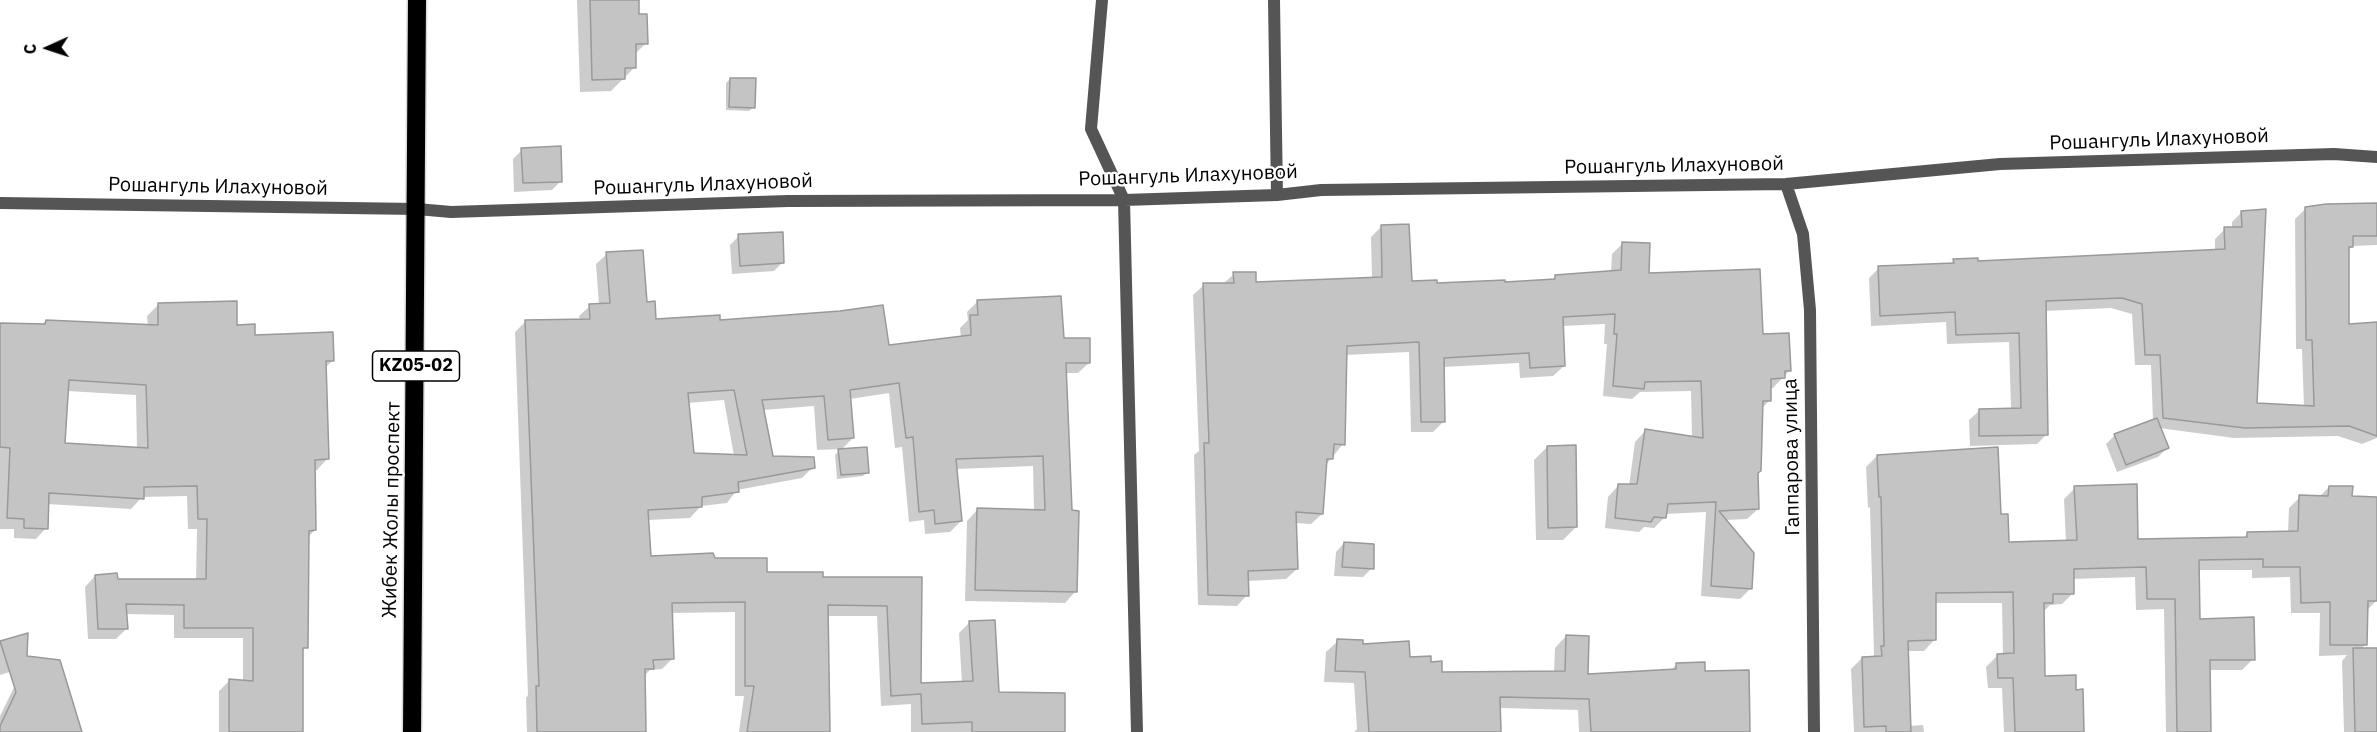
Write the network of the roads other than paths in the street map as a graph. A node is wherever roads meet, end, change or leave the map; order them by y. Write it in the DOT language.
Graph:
graph roads {
  1 [pos="417,0"];
  2 [pos="1102,0"];
  3 [pos="1274,0"];
  4 [pos="2377,157"];
  5 [pos="1786,184"];
  6 [pos="1277,195"];
  7 [pos="1124,200"];
  8 [pos="0,203"];
  9 [pos="417,209"];
  10 [pos="412,732"];
  11 [pos="1137,732"];
  12 [pos="1814,732"];
  1 -- 9 [label="highway, Жибек Жолы проспект / KZ05-02"];
  2 -- 7 [label="street"];
  3 -- 6 [label="street"];
  4 -- 5 [label="street, Рошангуль Илахуновой"];
  5 -- 6 [label="street, Рошангуль Илахуновой"];
  5 -- 12 [label="street, Гаппарова улица"];
  6 -- 7 [label="street, Рошангуль Илахуновой"];
  7 -- 9 [label="street, Рошангуль Илахуновой"];
  7 -- 11 [label="street"];
  8 -- 9 [label="street, Рошангуль Илахуновой"];
  9 -- 10 [label="highway, Жибек Жолы проспект / KZ05-02"];
}
